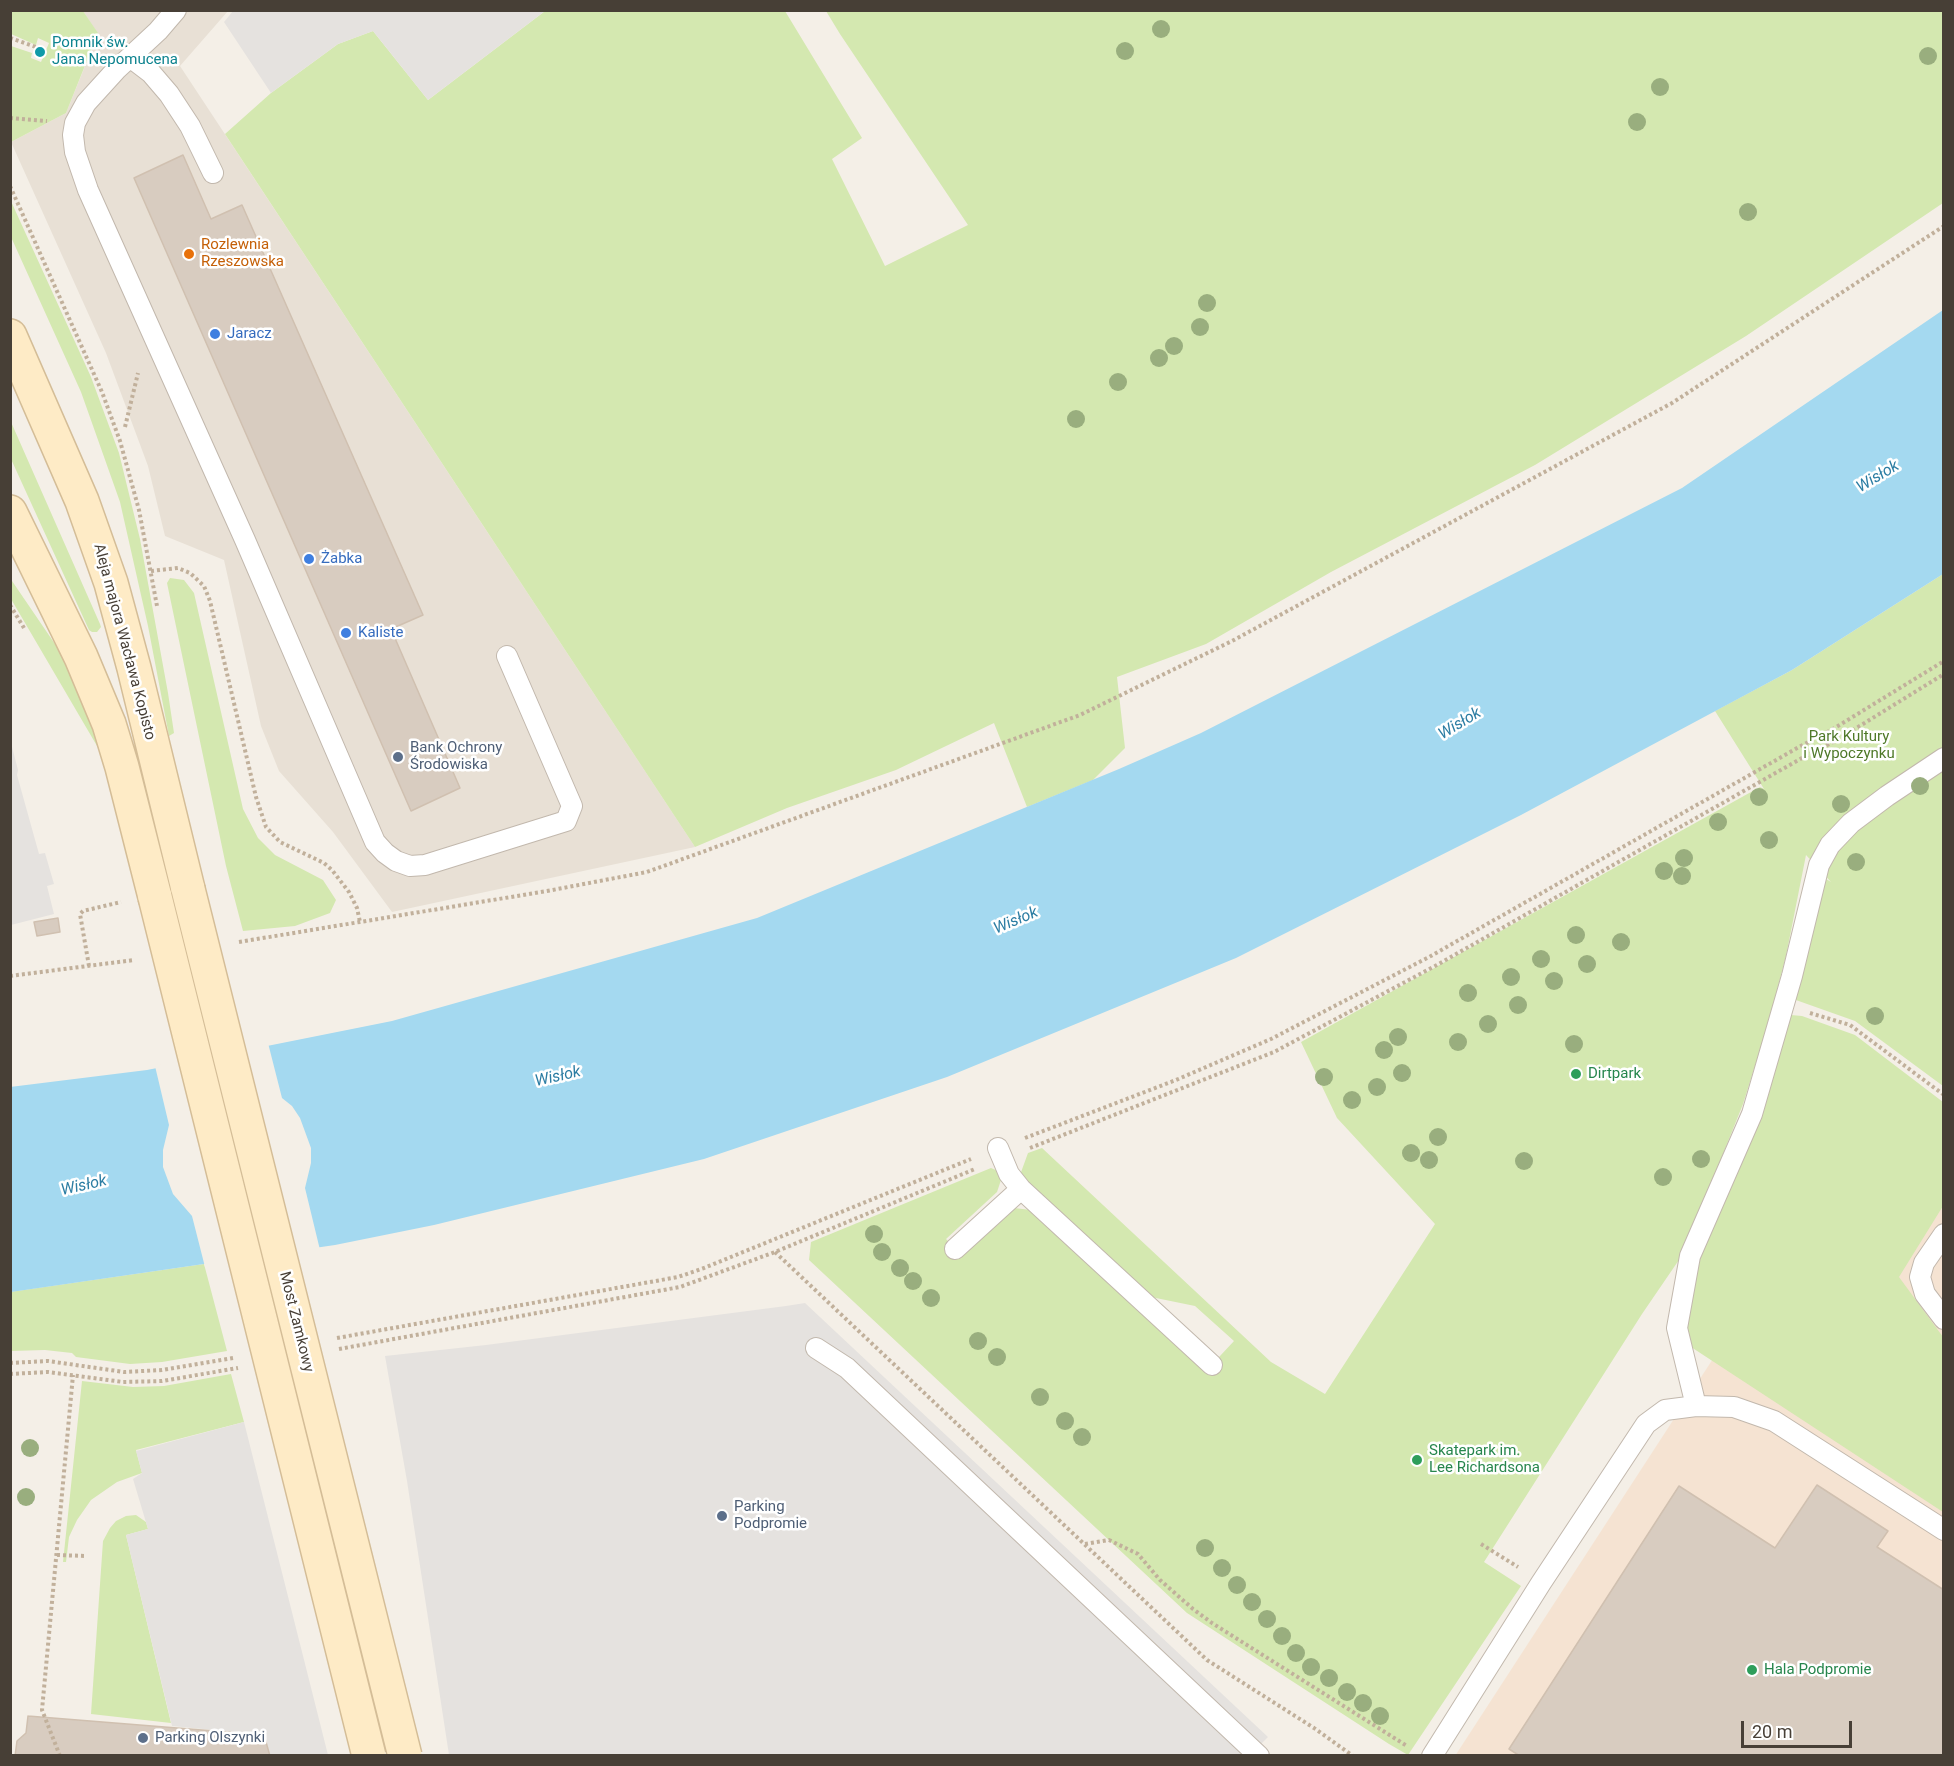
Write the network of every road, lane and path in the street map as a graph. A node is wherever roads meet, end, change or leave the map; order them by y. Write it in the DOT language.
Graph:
graph roads {
  1 [pos="176,10"];
  2 [pos="10,38"];
  3 [pos="36,47"];
  4 [pos="130,57"];
  5 [pos="10,118"];
  6 [pos="75,123"];
  7 [pos="213,173"];
  8 [pos="1944,226"];
  9 [pos="10,336"];
  10 [pos="10,512"];
  11 [pos="151,570"];
  12 [pos="507,656"];
  13 [pos="1944,661"];
  14 [pos="1944,674"];
  15 [pos="1944,758"];
  16 [pos="188,889"];
  17 [pos="122,902"];
  18 [pos="89,966"];
  19 [pos="1783,1006"];
  20 [pos="1944,1095"];
  21 [pos="1000,1154"];
  22 [pos="1021,1189"];
  23 [pos="1944,1234"];
  24 [pos="955,1249"];
  25 [pos="775,1252"];
  26 [pos="1944,1318"];
  27 [pos="326,1340"];
  28 [pos="816,1348"];
  29 [pos="333,1350"];
  30 [pos="243,1356"];
  31 [pos="10,1363"];
  32 [pos="1212,1365"];
  33 [pos="243,1367"];
  34 [pos="10,1374"];
  35 [pos="74,1375"];
  36 [pos="1696,1406"];
  37 [pos="1944,1530"];
  38 [pos="1084,1544"];
  39 [pos="1481,1544"];
  40 [pos="57,1555"];
  41 [pos="87,1556"];
  42 [pos="1541,1582"];
  43 [pos="1412,1749"];
  44 [pos="60,1755"];
  45 [pos="369,1755"];
  46 [pos="405,1755"];
  47 [pos="1259,1755"];
  48 [pos="1353,1755"];
  49 [pos="1432,1755"];
  1 -- 4 [label="lane"];
  2 -- 3 [label="path"];
  4 -- 6 [label="lane"];
  4 -- 7 [label="lane"];
  5 -- 6 [label="path"];
  6 -- 12 [label="lane"];
  8 -- 11 [label="path"];
  9 -- 16 [label="main road, Aleja majora Wacława Kopisto"];
  10 -- 45 [label="main road, bridge"];
  13 -- 21 [label="path"];
  14 -- 21 [label="path"];
  15 -- 19 [label="lane"];
  16 -- 46 [label="main road, Most Zamkowy, bridge"];
  17 -- 18 [label="path"];
  19 -- 20 [label="path"];
  19 -- 36 [label="lane"];
  21 -- 22 [label="lane"];
  21 -- 25 [label="path"];
  21 -- 27 [label="path"];
  22 -- 24 [label="lane"];
  22 -- 32 [label="lane"];
  23 -- 26 [label="lane"];
  25 -- 29 [label="path"];
  25 -- 38 [label="path"];
  28 -- 47 [label="lane"];
  30 -- 31 [label="path"];
  33 -- 35 [label="path"];
  34 -- 35 [label="path"];
  35 -- 40 [label="path"];
  36 -- 37 [label="lane"];
  36 -- 42 [label="lane"];
  38 -- 43 [label="path"];
  38 -- 48 [label="path"];
  39 -- 42 [label="path"];
  40 -- 41 [label="path"];
  40 -- 44 [label="path"];
  42 -- 49 [label="lane"];
}
